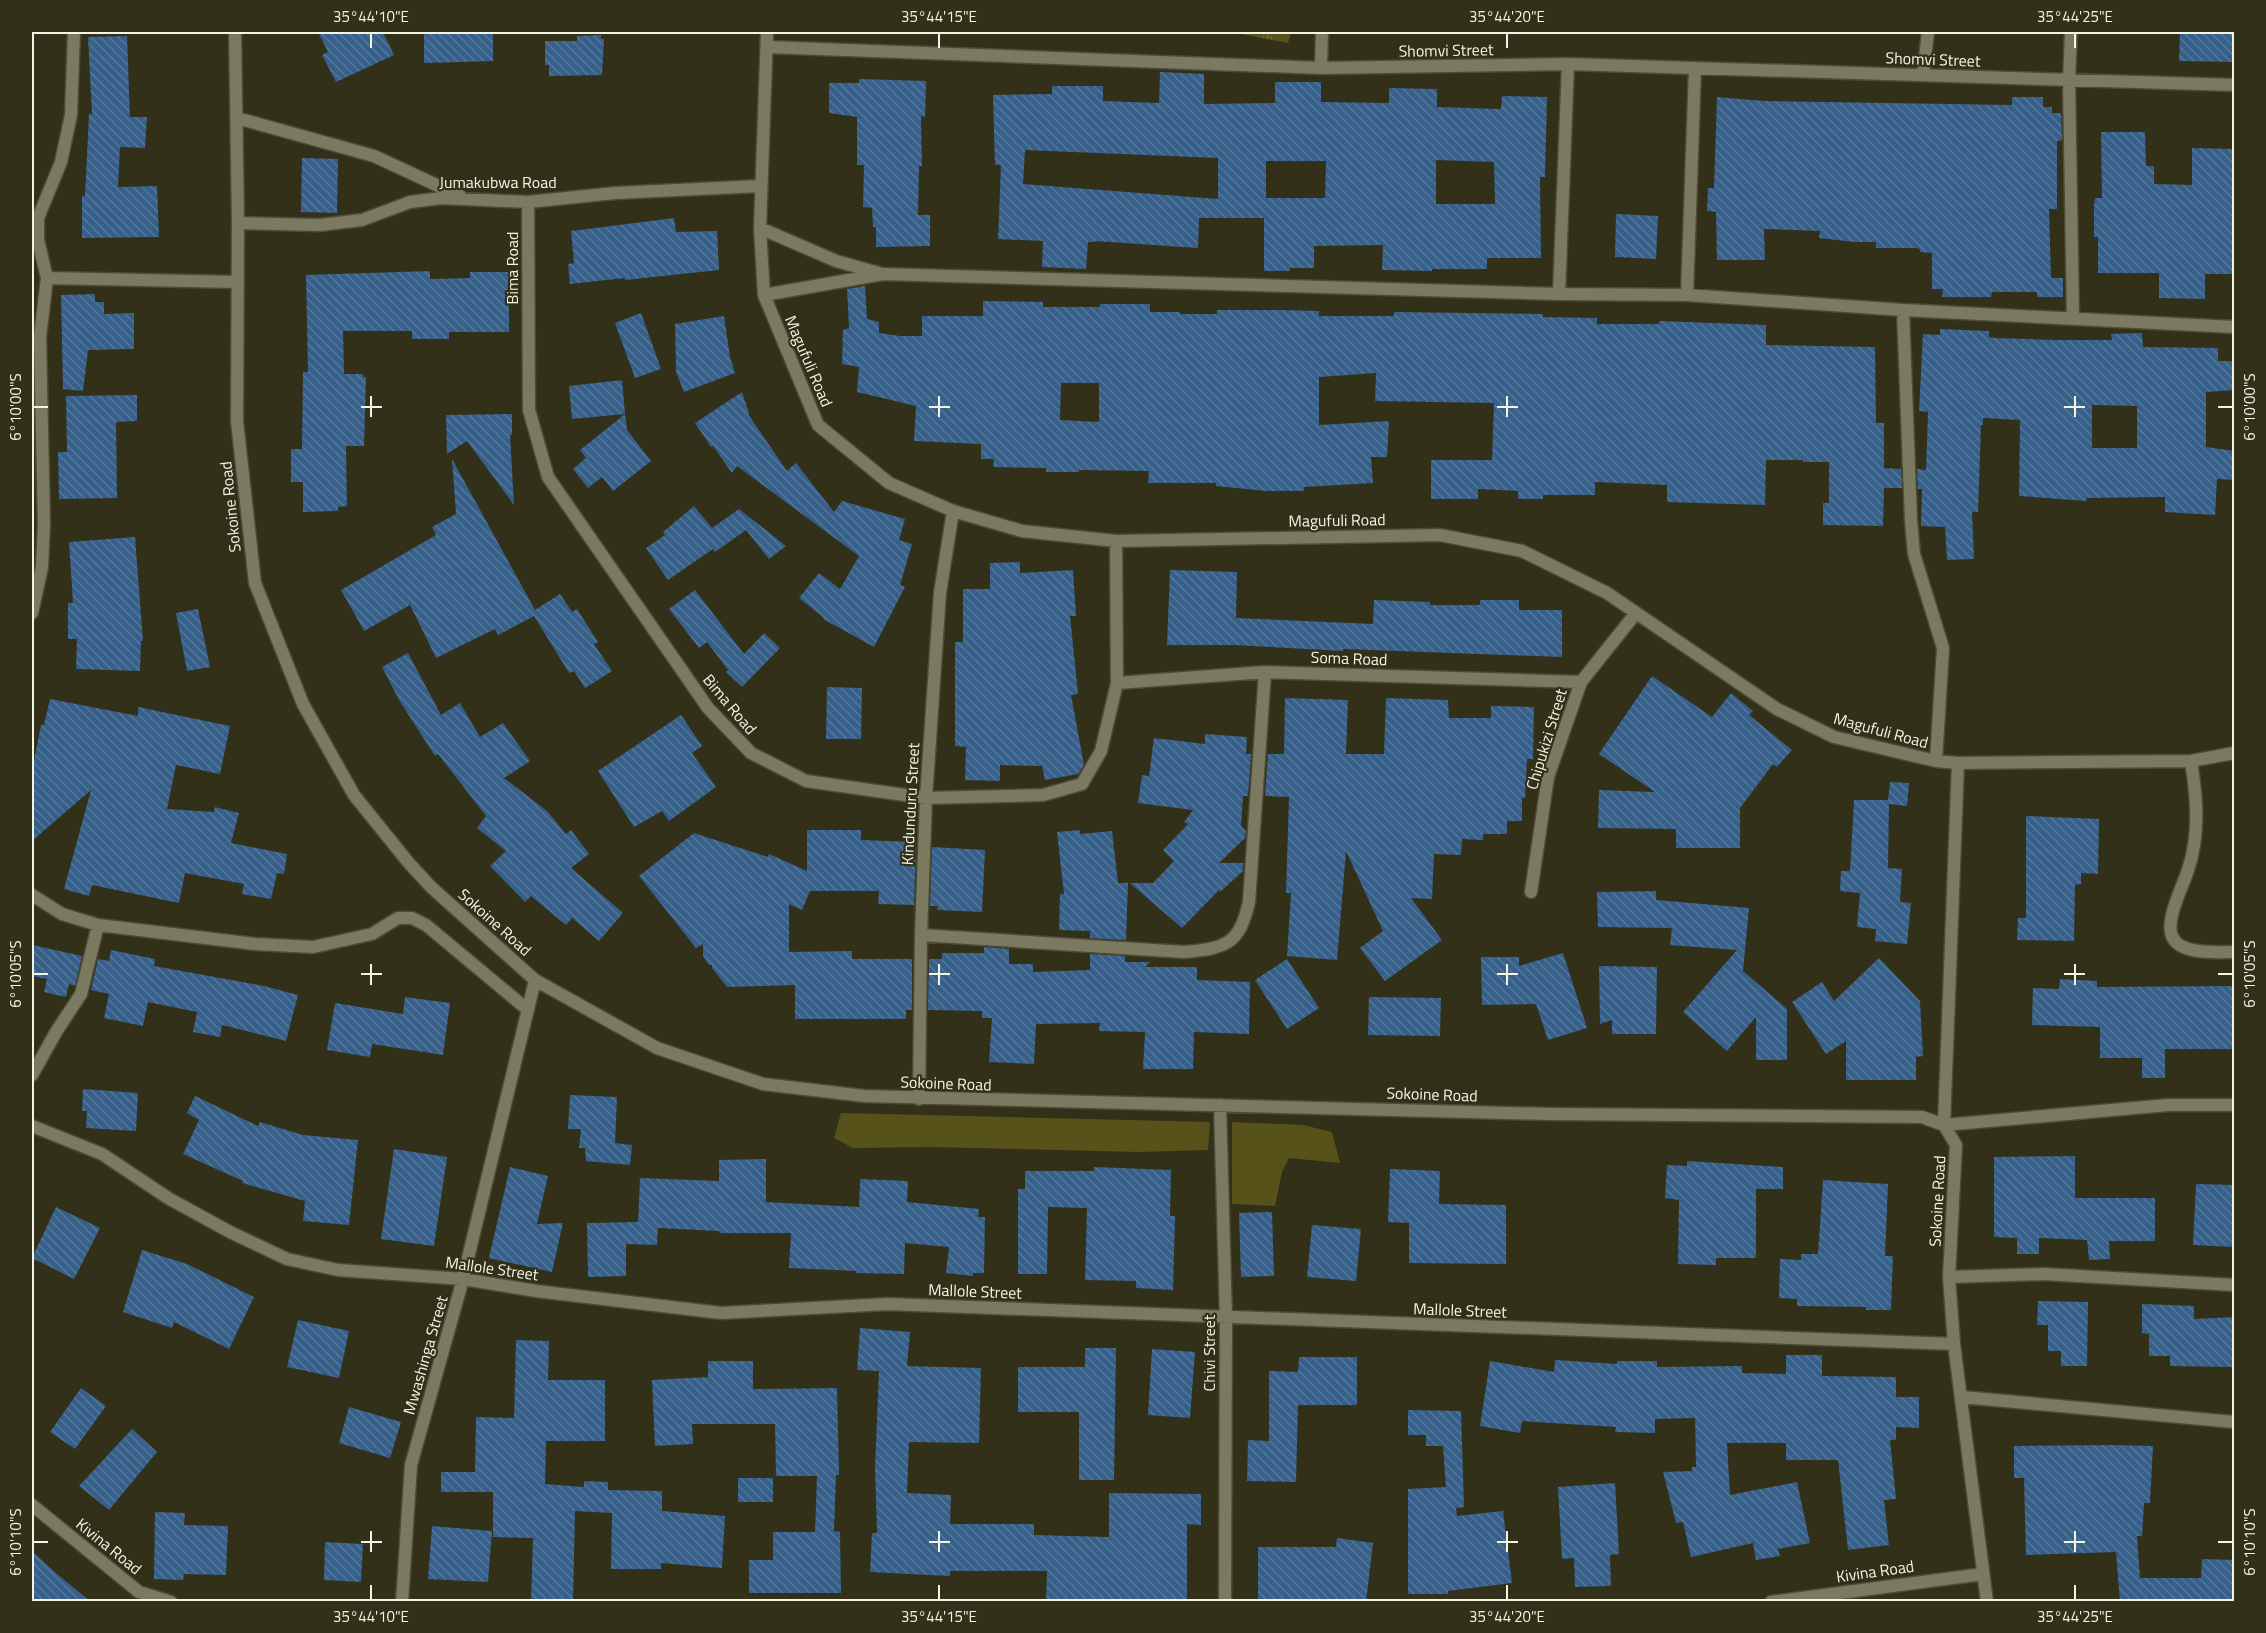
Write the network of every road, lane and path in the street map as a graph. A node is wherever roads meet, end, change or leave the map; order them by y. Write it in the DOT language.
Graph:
graph roads {
  1 [pos="74,32"];
  2 [pos="235,32"];
  3 [pos="767,32"];
  4 [pos="1322,32"];
  5 [pos="1928,32"];
  6 [pos="2071,32"];
  7 [pos="767,47"];
  8 [pos="1568,64"];
  9 [pos="1321,68"];
  10 [pos="1695,68"];
  11 [pos="1923,75"];
  12 [pos="2069,81"];
  13 [pos="2235,85"];
  14 [pos="237,118"];
  15 [pos="761,186"];
  16 [pos="464,198"];
  17 [pos="528,202"];
  18 [pos="238,223"];
  19 [pos="760,228"];
  20 [pos="884,274"];
  21 [pos="47,278"];
  22 [pos="237,282"];
  23 [pos="1559,294"];
  24 [pos="764,295"];
  25 [pos="1687,295"];
  26 [pos="1903,310"];
  27 [pos="2073,318"];
  28 [pos="2235,327"];
  29 [pos="36,339"];
  30 [pos="953,511"];
  31 [pos="1116,541"];
  32 [pos="1636,613"];
  33 [pos="32,614"];
  34 [pos="1265,672"];
  35 [pos="1581,682"];
  36 [pos="1117,683"];
  37 [pos="2235,753"];
  38 [pos="1936,761"];
  39 [pos="2191,761"];
  40 [pos="1959,763"];
  41 [pos="926,798"];
  42 [pos="1531,892"];
  43 [pos="32,895"];
  44 [pos="98,925"];
  45 [pos="921,934"];
  46 [pos="2235,952"];
  47 [pos="535,980"];
  48 [pos="528,1010"];
  49 [pos="32,1075"];
  50 [pos="919,1099"];
  51 [pos="1220,1105"];
  52 [pos="2235,1106"];
  53 [pos="1944,1125"];
  54 [pos="32,1126"];
  55 [pos="1950,1276"];
  56 [pos="463,1279"];
  57 [pos="2235,1285"];
  58 [pos="1226,1318"];
  59 [pos="1954,1344"];
  60 [pos="1962,1397"];
  61 [pos="2235,1422"];
  62 [pos="32,1505"];
  63 [pos="1983,1574"];
  64 [pos="171,1602"];
  65 [pos="402,1602"];
  66 [pos="1225,1602"];
  67 [pos="1771,1602"];
  68 [pos="1987,1602"];
  1 -- 21 [label="street"];
  2 -- 14 [label="street, Sokoine Road"];
  3 -- 7 [label="street, Magufuli Road"];
  4 -- 9 [label="street"];
  5 -- 11 [label="street"];
  6 -- 12 [label="street"];
  7 -- 9 [label="street, Shomvi Street"];
  7 -- 15 [label="street, Magufuli Road"];
  8 -- 9 [label="street, Shomvi Street"];
  8 -- 10 [label="street, Shomvi Street"];
  8 -- 23 [label="street"];
  10 -- 11 [label="street, Shomvi Street"];
  10 -- 25 [label="street"];
  11 -- 12 [label="street, Shomvi Street"];
  12 -- 13 [label="street, Shomvi Street"];
  12 -- 27 [label="street"];
  14 -- 16 [label="street"];
  14 -- 18 [label="street, Sokoine Road"];
  15 -- 17 [label="street, Jumakubwa Road"];
  15 -- 19 [label="street, Magufuli Road"];
  16 -- 17 [label="street, Jumakubwa Road"];
  16 -- 18 [label="street, Jumakubwa Road"];
  17 -- 41 [label="street, Bima Road"];
  18 -- 22 [label="street, Sokoine Road"];
  19 -- 20 [label="street"];
  19 -- 24 [label="street, Magufuli Road"];
  20 -- 23 [label="street"];
  20 -- 24 [label="street"];
  21 -- 22 [label="street"];
  21 -- 29 [label="street"];
  22 -- 47 [label="street, Sokoine Road"];
  23 -- 25 [label="street"];
  24 -- 30 [label="street, Magufuli Road"];
  25 -- 26 [label="street"];
  26 -- 27 [label="street"];
  26 -- 38 [label="street"];
  27 -- 28 [label="street"];
  29 -- 33 [label="street"];
  30 -- 31 [label="street, Magufuli Road"];
  30 -- 41 [label="street, Kindunduru Street"];
  31 -- 32 [label="street, Magufuli Road"];
  31 -- 36 [label="street, Bima Road"];
  32 -- 35 [label="street, Chipukizi Street"];
  32 -- 38 [label="street, Magufuli Road"];
  34 -- 35 [label="street, Soma Road"];
  34 -- 36 [label="street, Soma Road"];
  34 -- 45 [label="street"];
  35 -- 42 [label="street, Chipukizi Street"];
  36 -- 41 [label="street, Bima Road"];
  37 -- 39 [label="street, Magufuli Road"];
  38 -- 40 [label="street, Magufuli Road"];
  39 -- 40 [label="street, Magufuli Road"];
  39 -- 46 [label="street"];
  40 -- 53 [label="street"];
  41 -- 45 [label="street, Kindunduru Street"];
  43 -- 44 [label="street"];
  44 -- 48 [label="street"];
  44 -- 49 [label="street"];
  45 -- 50 [label="street, Kindunduru Street"];
  47 -- 48 [label="street, Mwashinga Street"];
  47 -- 50 [label="street, Sokoine Road"];
  48 -- 56 [label="street, Mwashinga Street"];
  50 -- 51 [label="street, Sokoine Road"];
  51 -- 53 [label="street, Sokoine Road"];
  51 -- 58 [label="street, Chivi Street"];
  52 -- 53 [label="street"];
  53 -- 55 [label="street, Sokoine Road"];
  54 -- 56 [label="street, Mallole Street"];
  55 -- 57 [label="street"];
  55 -- 59 [label="street, Sokoine Road"];
  56 -- 58 [label="street, Mallole Street"];
  56 -- 65 [label="street, Mwashinga Street"];
  58 -- 59 [label="street, Mallole Street"];
  58 -- 66 [label="street, Chivi Street"];
  59 -- 60 [label="street, Sokoine Road"];
  60 -- 61 [label="street"];
  60 -- 63 [label="street, Sokoine Road"];
  62 -- 64 [label="street, Kivina Road"];
  63 -- 67 [label="street, Kivina Road"];
  63 -- 68 [label="street, Sokoine Road"];
}
